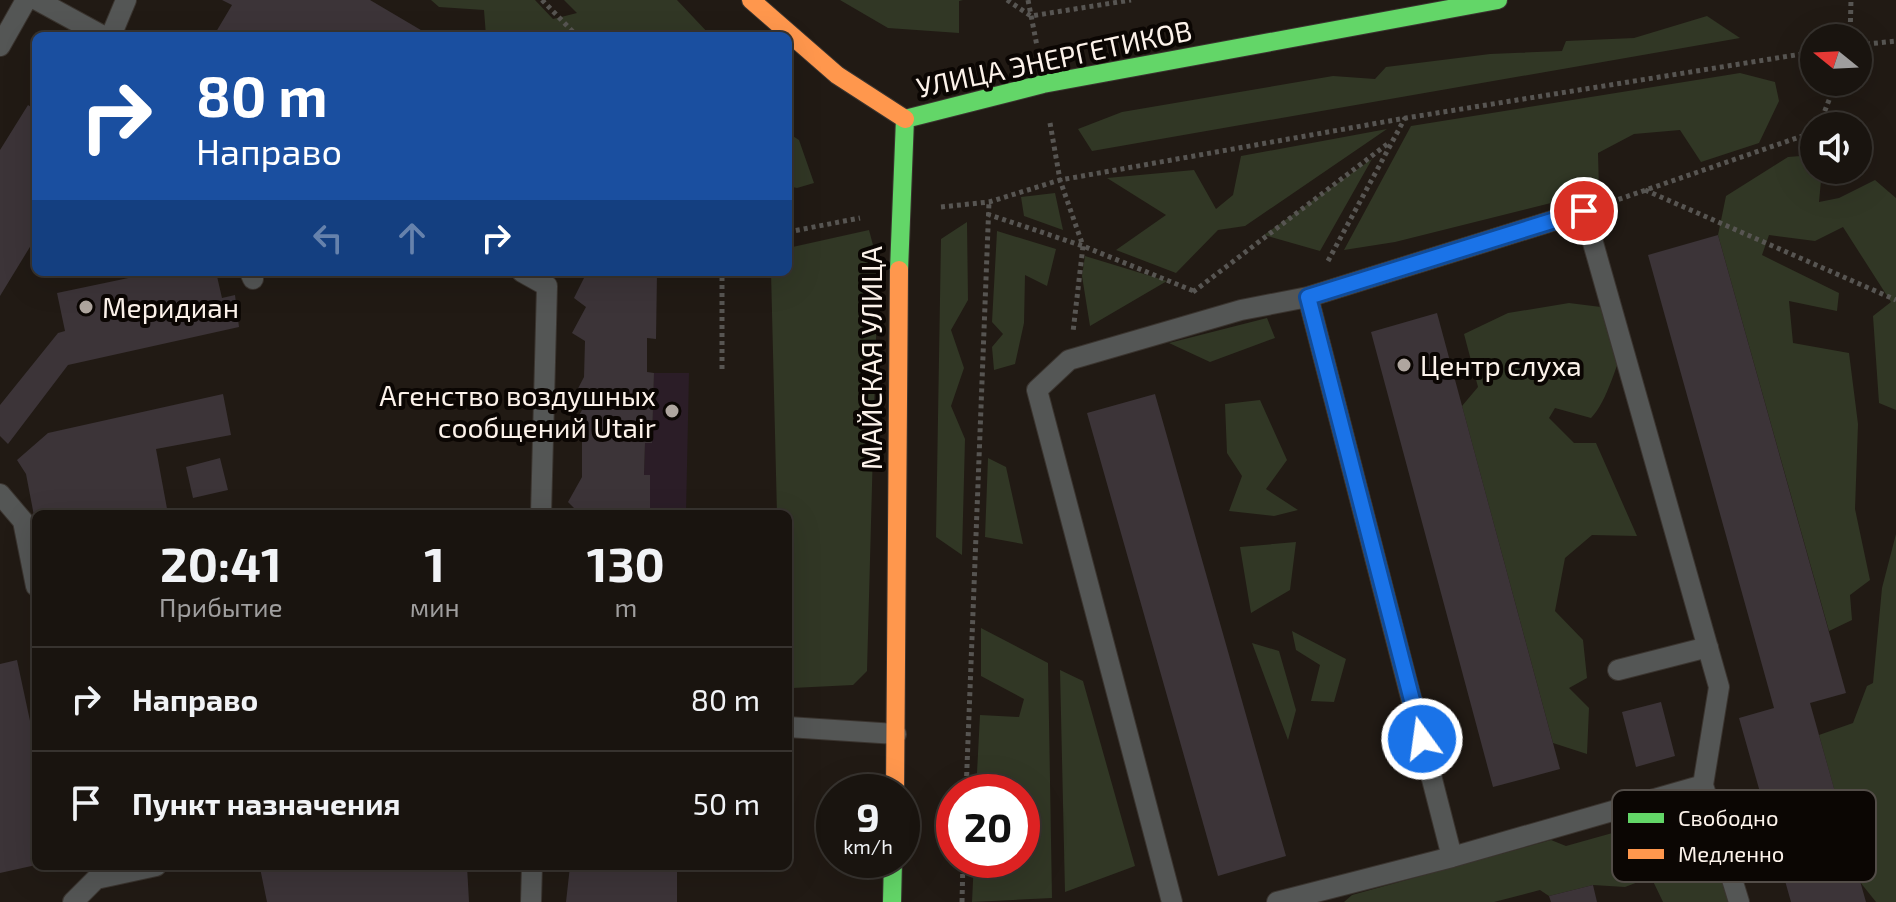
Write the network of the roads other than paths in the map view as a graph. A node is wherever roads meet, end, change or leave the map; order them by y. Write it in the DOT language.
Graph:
graph roads {
  1 [pos="26,0"];
  2 [pos="37,0"];
  3 [pos="126,0"];
  4 [pos="751,0"];
  5 [pos="1498,0"];
  6 [pos="96,32"];
  7 [pos="113,32"];
  8 [pos="788,32"];
  9 [pos="792,36"];
  10 [pos="0,46"];
  11 [pos="905,119"];
  12 [pos="529,276"];
  13 [pos="1308,297"];
  14 [pos="0,494"];
  15 [pos="541,510"];
  16 [pos="32,566"];
  17 [pos="1708,647"];
  18 [pos="1618,670"];
  19 [pos="792,727"];
  20 [pos="896,734"];
  21 [pos="895,774"];
  22 [pos="1703,785"];
  23 [pos="1686,790"];
  24 [pos="1705,790"];
  25 [pos="1612,811"];
  26 [pos="1452,857"];
  27 [pos="121,870"];
  28 [pos="532,870"];
  29 [pos="94,873"];
  30 [pos="893,878"];
  31 [pos="1733,882"];
  32 [pos="73,902"];
  33 [pos="531,902"];
  34 [pos="892,902"];
  35 [pos="1172,902"];
  36 [pos="1277,902"];
  37 [pos="1739,902"];
  1 -- 10 [label="lane"];
  2 -- 6 [label="lane"];
  3 -- 7 [label="lane"];
  4 -- 8 [label="main road"];
  5 -- 11 [label="main road, УЛИЦА ЭНЕРГЕТИКОВ"];
  9 -- 11 [label="main road"];
  11 -- 20 [label="main road, МАЙСКАЯ УЛИЦА"];
  12 -- 15 [label="lane"];
  13 -- 17 [label="lane"];
  13 -- 26 [label="lane"];
  13 -- 35 [label="lane"];
  14 -- 16 [label="lane"];
  17 -- 18 [label="lane"];
  17 -- 22 [label="lane"];
  19 -- 20 [label="lane"];
  20 -- 21 [label="main road, МАЙСКАЯ УЛИЦА"];
  22 -- 23 [label="lane"];
  22 -- 24 [label="lane"];
  25 -- 26 [label="lane"];
  26 -- 36 [label="lane"];
  27 -- 29 [label="lane"];
  28 -- 33 [label="lane"];
  29 -- 32 [label="lane"];
  30 -- 34 [label="main road"];
  31 -- 37 [label="lane"];
}
